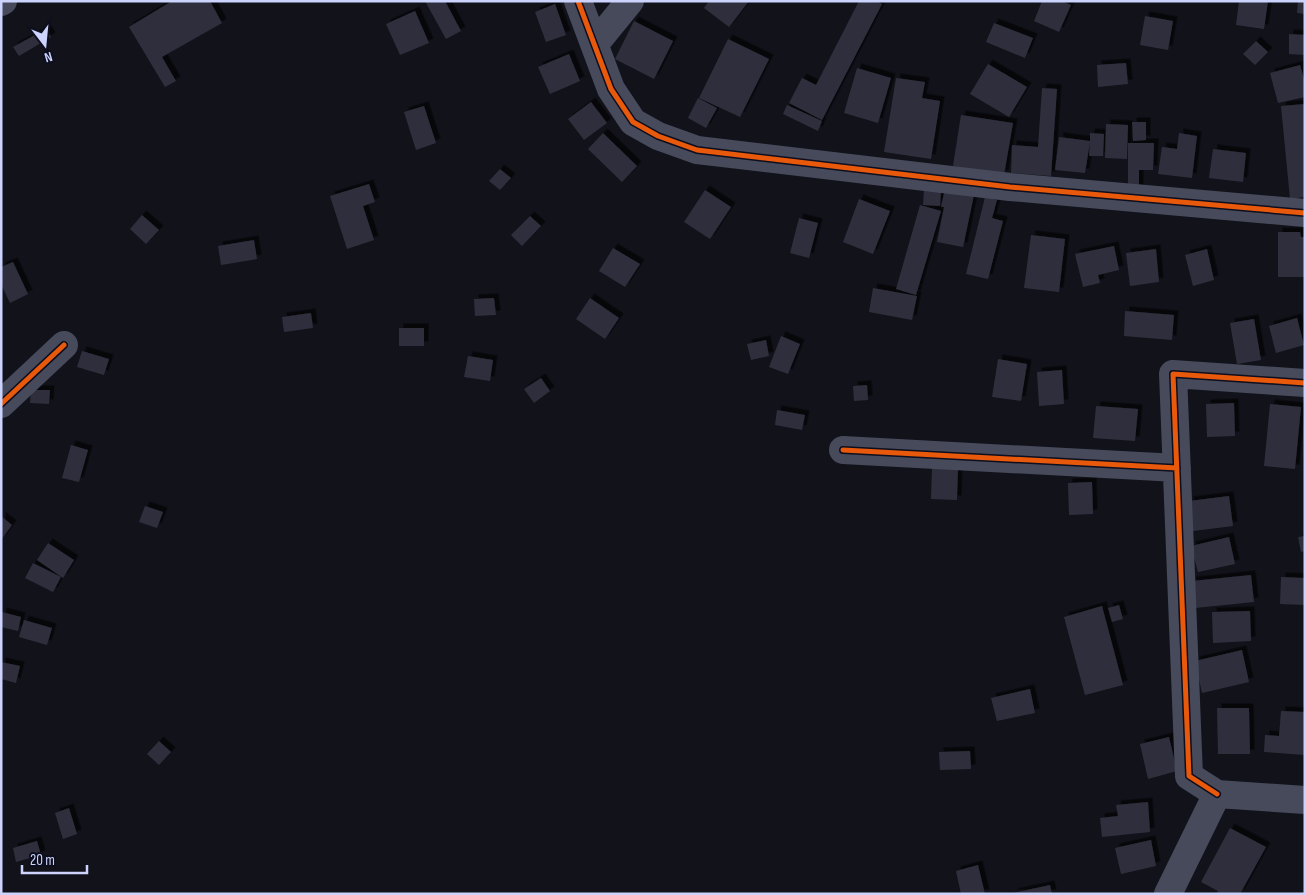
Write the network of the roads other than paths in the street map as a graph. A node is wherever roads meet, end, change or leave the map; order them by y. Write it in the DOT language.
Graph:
graph roads {
  1 [pos="578,1"];
  2 [pos="630,1"];
  3 [pos="595,44"];
  4 [pos="1305,213"];
  5 [pos="64,345"];
  6 [pos="1305,382"];
  7 [pos="1,404"];
  8 [pos="843,450"];
  9 [pos="1177,468"];
  10 [pos="1217,794"];
  11 [pos="1305,800"];
  12 [pos="1168,894"];
  1 -- 3 [label="street"];
  2 -- 3 [label="street"];
  3 -- 4 [label="street"];
  5 -- 7 [label="street"];
  6 -- 9 [label="street"];
  8 -- 9 [label="street"];
  9 -- 10 [label="street"];
  10 -- 11 [label="street"];
  10 -- 12 [label="street"];
}
